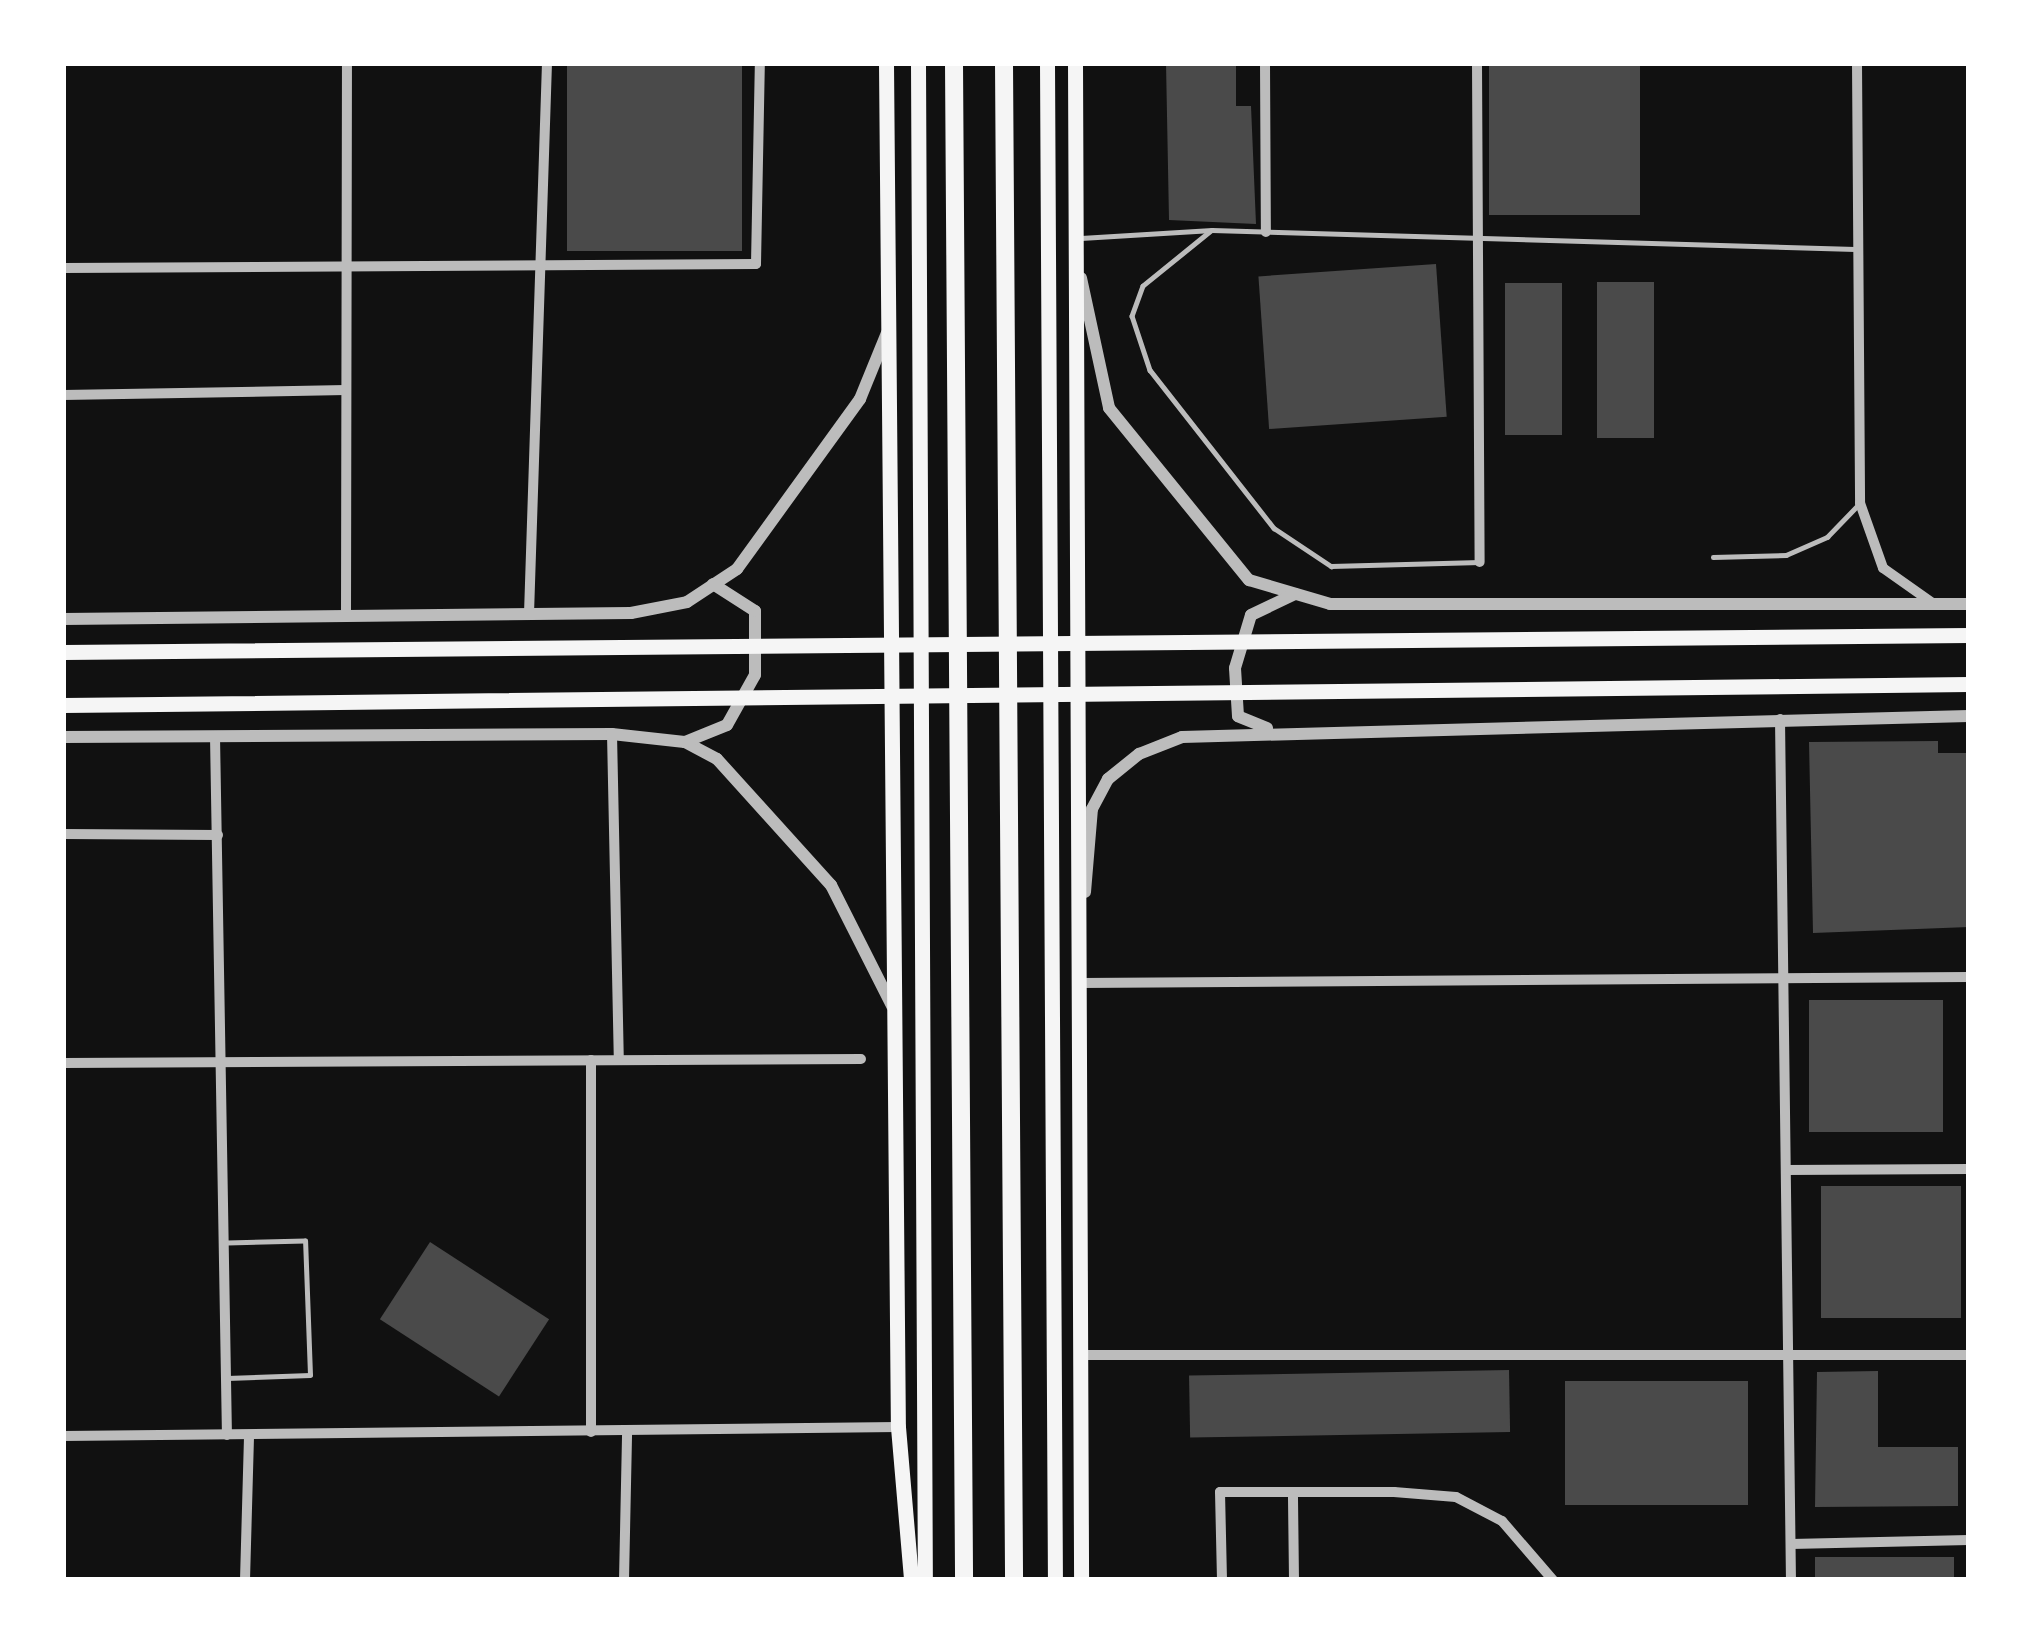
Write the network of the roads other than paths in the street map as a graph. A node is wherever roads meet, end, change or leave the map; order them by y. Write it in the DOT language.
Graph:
graph roads {
  1 [pos="347,63"];
  2 [pos="548,63"];
  3 [pos="760,63"];
  4 [pos="886,63"];
  5 [pos="918,63"];
  6 [pos="954,63"];
  7 [pos="1004,63"];
  8 [pos="1047,63"];
  9 [pos="1075,63"];
  10 [pos="1265,63"];
  11 [pos="1477,63"];
  12 [pos="1856,63"];
  13 [pos="1212,230"];
  14 [pos="1265,232"];
  15 [pos="1076,238"];
  16 [pos="1478,238"];
  17 [pos="1858,249"];
  18 [pos="346,266"];
  19 [pos="541,267"];
  20 [pos="63,268"];
  21 [pos="888,332"];
  22 [pos="346,391"];
  23 [pos="63,395"];
  24 [pos="1859,502"];
  25 [pos="1713,557"];
  26 [pos="1480,562"];
  27 [pos="713,584"];
  28 [pos="1296,594"];
  29 [pos="1934,604"];
  30 [pos="1969,604"];
  31 [pos="529,614"];
  32 [pos="346,615"];
  33 [pos="63,619"];
  34 [pos="1969,634"];
  35 [pos="1055,639"];
  36 [pos="924,640"];
  37 [pos="63,652"];
  38 [pos="1969,685"];
  39 [pos="1056,693"];
  40 [pos="926,697"];
  41 [pos="63,705"];
  42 [pos="1969,716"];
  43 [pos="1780,719"];
  44 [pos="1275,731"];
  45 [pos="612,734"];
  46 [pos="215,736"];
  47 [pos="63,737"];
  48 [pos="685,742"];
  49 [pos="63,834"];
  50 [pos="218,835"];
  51 [pos="1783,976"];
  52 [pos="1969,977"];
  53 [pos="1080,982"];
  54 [pos="897,1021"];
  55 [pos="861,1059"];
  56 [pos="591,1060"];
  57 [pos="619,1060"];
  58 [pos="226,1063"];
  59 [pos="63,1064"];
  60 [pos="1969,1169"];
  61 [pos="1786,1170"];
  62 [pos="226,1244"];
  63 [pos="1788,1352"];
  64 [pos="1083,1355"];
  65 [pos="1969,1355"];
  66 [pos="226,1378"];
  67 [pos="898,1427"];
  68 [pos="627,1431"];
  69 [pos="591,1432"];
  70 [pos="227,1435"];
  71 [pos="249,1435"];
  72 [pos="63,1436"];
  73 [pos="1293,1492"];
  74 [pos="1969,1540"];
  75 [pos="1791,1544"];
  76 [pos="245,1580"];
  77 [pos="624,1580"];
  78 [pos="911,1580"];
  79 [pos="926,1580"];
  80 [pos="964,1580"];
  81 [pos="1014,1580"];
  82 [pos="1055,1580"];
  83 [pos="1081,1580"];
  84 [pos="1222,1580"];
  85 [pos="1294,1580"];
  86 [pos="1553,1580"];
  87 [pos="1791,1580"];
  1 -- 18 [label="street"];
  2 -- 19 [label="street"];
  3 -- 19 [label="street"];
  4 -- 21 [label="main road"];
  5 -- 36 [label="main road"];
  6 -- 80 [label="highway"];
  7 -- 81 [label="highway"];
  8 -- 35 [label="main road"];
  9 -- 15 [label="main road"];
  10 -- 14 [label="street"];
  11 -- 16 [label="street"];
  12 -- 17 [label="street"];
  13 -- 14 [label="lane"];
  13 -- 15 [label="lane"];
  13 -- 26 [label="lane"];
  14 -- 16 [label="lane"];
  15 -- 28 [label="street"];
  15 -- 53 [label="main road"];
  16 -- 17 [label="lane"];
  16 -- 26 [label="street"];
  17 -- 24 [label="street"];
  18 -- 19 [label="street"];
  18 -- 20 [label="street"];
  18 -- 22 [label="street"];
  19 -- 31 [label="street"];
  21 -- 27 [label="street"];
  21 -- 54 [label="main road"];
  22 -- 23 [label="street"];
  22 -- 32 [label="street"];
  24 -- 25 [label="lane"];
  24 -- 29 [label="street"];
  27 -- 31 [label="street"];
  27 -- 48 [label="street"];
  28 -- 29 [label="street"];
  28 -- 44 [label="street"];
  29 -- 30 [label="street"];
  31 -- 32 [label="street"];
  32 -- 33 [label="street"];
  34 -- 35 [label="main road"];
  35 -- 36 [label="main road"];
  35 -- 39 [label="main road"];
  36 -- 37 [label="main road"];
  36 -- 40 [label="main road"];
  38 -- 39 [label="main road"];
  39 -- 40 [label="main road"];
  39 -- 82 [label="main road"];
  40 -- 41 [label="main road"];
  40 -- 79 [label="main road"];
  42 -- 43 [label="street"];
  43 -- 44 [label="street"];
  43 -- 51 [label="street"];
  44 -- 53 [label="street"];
  45 -- 46 [label="street"];
  45 -- 48 [label="street"];
  45 -- 57 [label="street"];
  46 -- 47 [label="street"];
  46 -- 50 [label="street"];
  48 -- 54 [label="street"];
  49 -- 50 [label="street"];
  50 -- 58 [label="street"];
  51 -- 52 [label="street"];
  51 -- 53 [label="street"];
  51 -- 61 [label="street"];
  53 -- 64 [label="main road"];
  54 -- 67 [label="main road"];
  55 -- 57 [label="street"];
  56 -- 57 [label="street"];
  56 -- 58 [label="street"];
  56 -- 69 [label="street"];
  58 -- 59 [label="street"];
  58 -- 62 [label="street"];
  60 -- 61 [label="street"];
  61 -- 63 [label="street"];
  62 -- 66 [label="street"];
  62 -- 66 [label="lane"];
  63 -- 64 [label="street"];
  63 -- 65 [label="street"];
  63 -- 75 [label="street"];
  64 -- 83 [label="main road"];
  66 -- 70 [label="street"];
  67 -- 68 [label="street"];
  67 -- 78 [label="main road"];
  68 -- 69 [label="street"];
  68 -- 77 [label="street"];
  69 -- 71 [label="street"];
  70 -- 71 [label="street"];
  70 -- 72 [label="street"];
  71 -- 76 [label="street"];
  73 -- 84 [label="street"];
  73 -- 85 [label="street"];
  73 -- 86 [label="street"];
  74 -- 75 [label="street"];
  75 -- 87 [label="street"];
}
